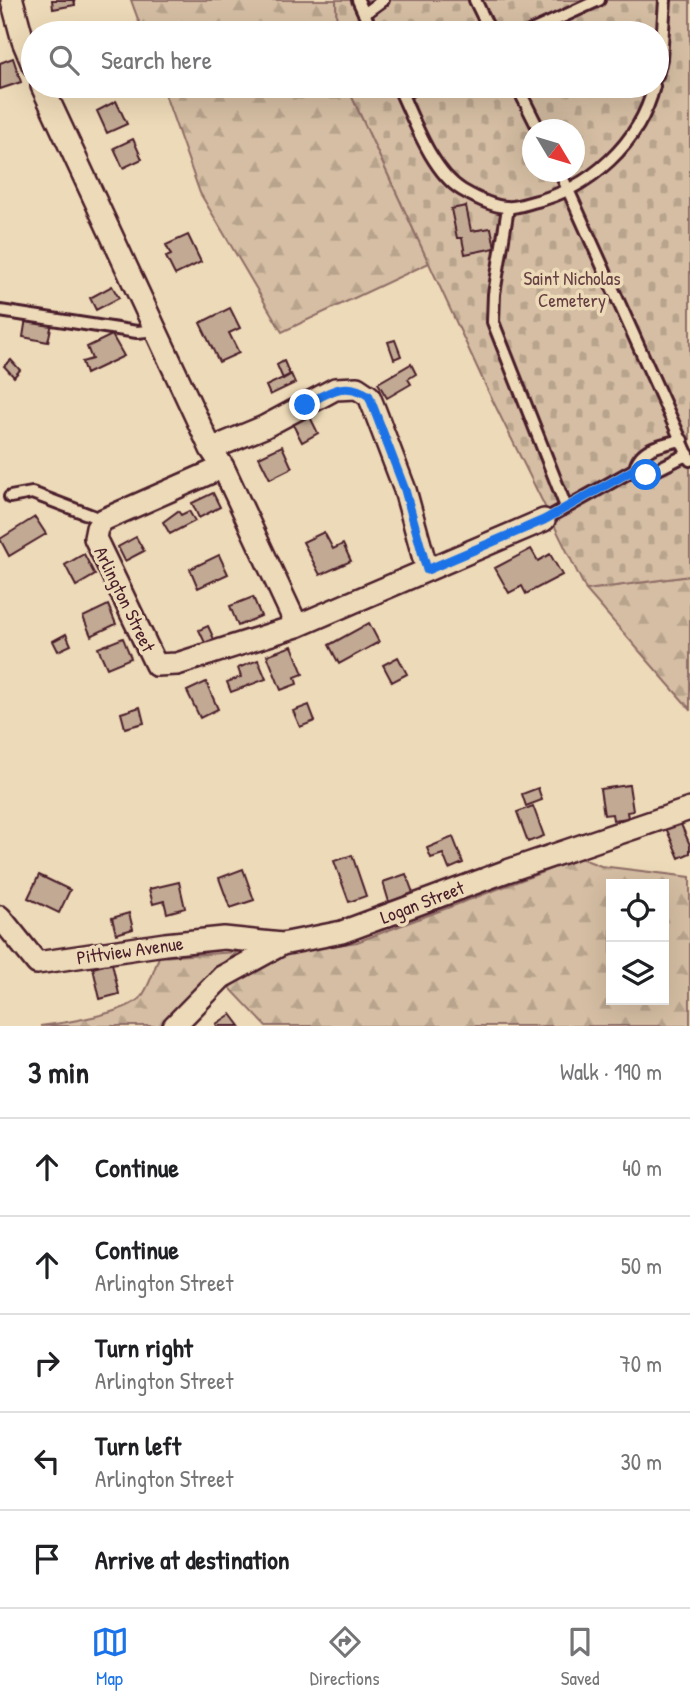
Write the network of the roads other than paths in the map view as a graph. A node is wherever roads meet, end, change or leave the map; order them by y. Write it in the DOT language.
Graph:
graph roads {
  1 [pos="12,0"];
  2 [pos="358,0"];
  3 [pos="383,0"];
  4 [pos="475,0"];
  5 [pos="598,0"];
  6 [pos="665,0"];
  7 [pos="364,14"];
  8 [pos="367,21"];
  9 [pos="485,21"];
  10 [pos="553,21"];
  11 [pos="664,21"];
  12 [pos="21,34"];
  13 [pos="48,98"];
  14 [pos="404,98"];
  15 [pos="523,98"];
  16 [pos="651,98"];
  17 [pos="534,119"];
  18 [pos="565,182"];
  19 [pos="569,190"];
  20 [pos="508,208"];
  21 [pos="0,311"];
  22 [pos="157,330"];
  23 [pos="682,440"];
  24 [pos="211,449"];
  25 [pos="689,457"];
  26 [pos="223,467"];
  27 [pos="635,469"];
  28 [pos="10,497"];
  29 [pos="566,507"];
  30 [pos="103,520"];
  31 [pos="544,520"];
  32 [pos="427,570"];
  33 [pos="297,626"];
  34 [pos="690,809"];
  35 [pos="0,917"];
  36 [pos="282,944"];
  37 [pos="174,1026"];
  1 -- 12 [label="street"];
  2 -- 7 [label="lane"];
  3 -- 7 [label="lane"];
  4 -- 9 [label="lane"];
  5 -- 10 [label="lane"];
  6 -- 11 [label="lane"];
  7 -- 8 [label="lane"];
  13 -- 22 [label="street"];
  14 -- 20 [label="lane"];
  15 -- 17 [label="lane"];
  16 -- 19 [label="lane"];
  18 -- 19 [label="lane"];
  19 -- 20 [label="lane"];
  19 -- 23 [label="lane"];
  20 -- 29 [label="lane"];
  21 -- 22 [label="lane"];
  22 -- 24 [label="street"];
  23 -- 25 [label="lane"];
  23 -- 27 [label="lane"];
  24 -- 26 [label="street"];
  24 -- 32 [label="street"];
  25 -- 27 [label="lane"];
  26 -- 30 [label="street, Arlington Street"];
  26 -- 33 [label="street"];
  27 -- 29 [label="lane"];
  28 -- 30 [label="lane"];
  29 -- 31 [label="lane"];
  30 -- 33 [label="street, Arlington Street"];
  31 -- 32 [label="street, Arlington Street"];
  32 -- 33 [label="street, Arlington Street"];
  34 -- 36 [label="street, Logan Street"];
  35 -- 36 [label="street, Pittview Avenue"];
  36 -- 37 [label="street, Logan Street"];
}
